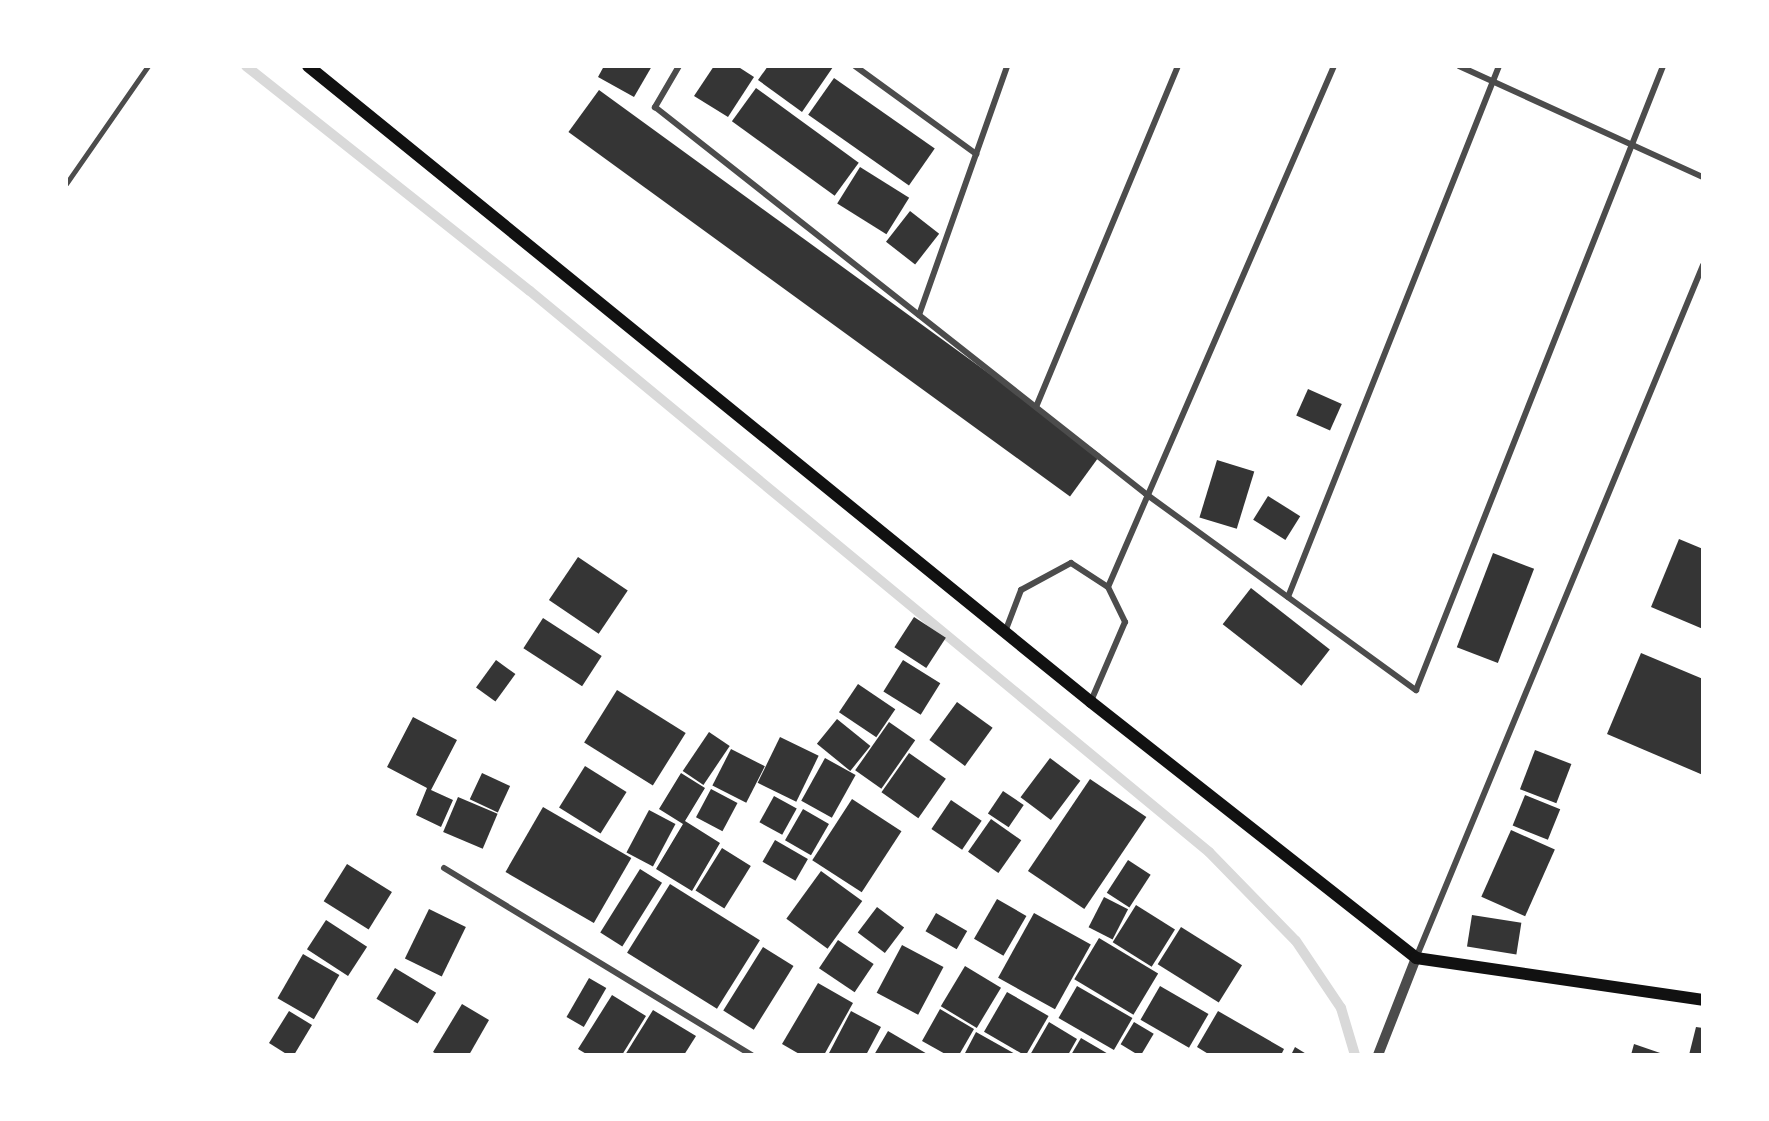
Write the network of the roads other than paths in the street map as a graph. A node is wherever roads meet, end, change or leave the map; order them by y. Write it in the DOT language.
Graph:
graph roads {
  1 [pos="148,66"];
  2 [pos="308,66"];
  3 [pos="679,66"];
  4 [pos="855,66"];
  5 [pos="1007,66"];
  6 [pos="1178,66"];
  7 [pos="1334,66"];
  8 [pos="1459,66"];
  9 [pos="1499,66"];
  10 [pos="1663,66"];
  11 [pos="1493,82"];
  12 [pos="1631,145"];
  13 [pos="976,154"];
  14 [pos="1703,177"];
  15 [pos="66,184"];
  16 [pos="1703,265"];
  17 [pos="919,315"];
  18 [pos="1036,407"];
  19 [pos="1146,494"];
  20 [pos="1108,587"];
  21 [pos="1288,597"];
  22 [pos="1005,632"];
  23 [pos="1091,702"];
  24 [pos="444,868"];
  25 [pos="1416,958"];
  26 [pos="1703,1000"];
  27 [pos="752,1055"];
  28 [pos="1378,1055"];
  1 -- 15 [label="lane"];
  2 -- 22 [label="main road"];
  3 -- 17 [label="street"];
  4 -- 13 [label="street"];
  5 -- 13 [label="street"];
  6 -- 18 [label="street"];
  7 -- 19 [label="street"];
  8 -- 11 [label="street"];
  9 -- 11 [label="street"];
  10 -- 12 [label="street"];
  11 -- 12 [label="street"];
  11 -- 21 [label="street"];
  12 -- 14 [label="street"];
  12 -- 21 [label="street"];
  13 -- 17 [label="street"];
  16 -- 25 [label="street"];
  17 -- 18 [label="street"];
  18 -- 19 [label="street"];
  19 -- 20 [label="street"];
  19 -- 21 [label="street"];
  20 -- 22 [label="street"];
  20 -- 23 [label="street"];
  22 -- 23 [label="main road"];
  23 -- 25 [label="main road"];
  24 -- 27 [label="street"];
  25 -- 26 [label="main road"];
  25 -- 28 [label="street"];
}
